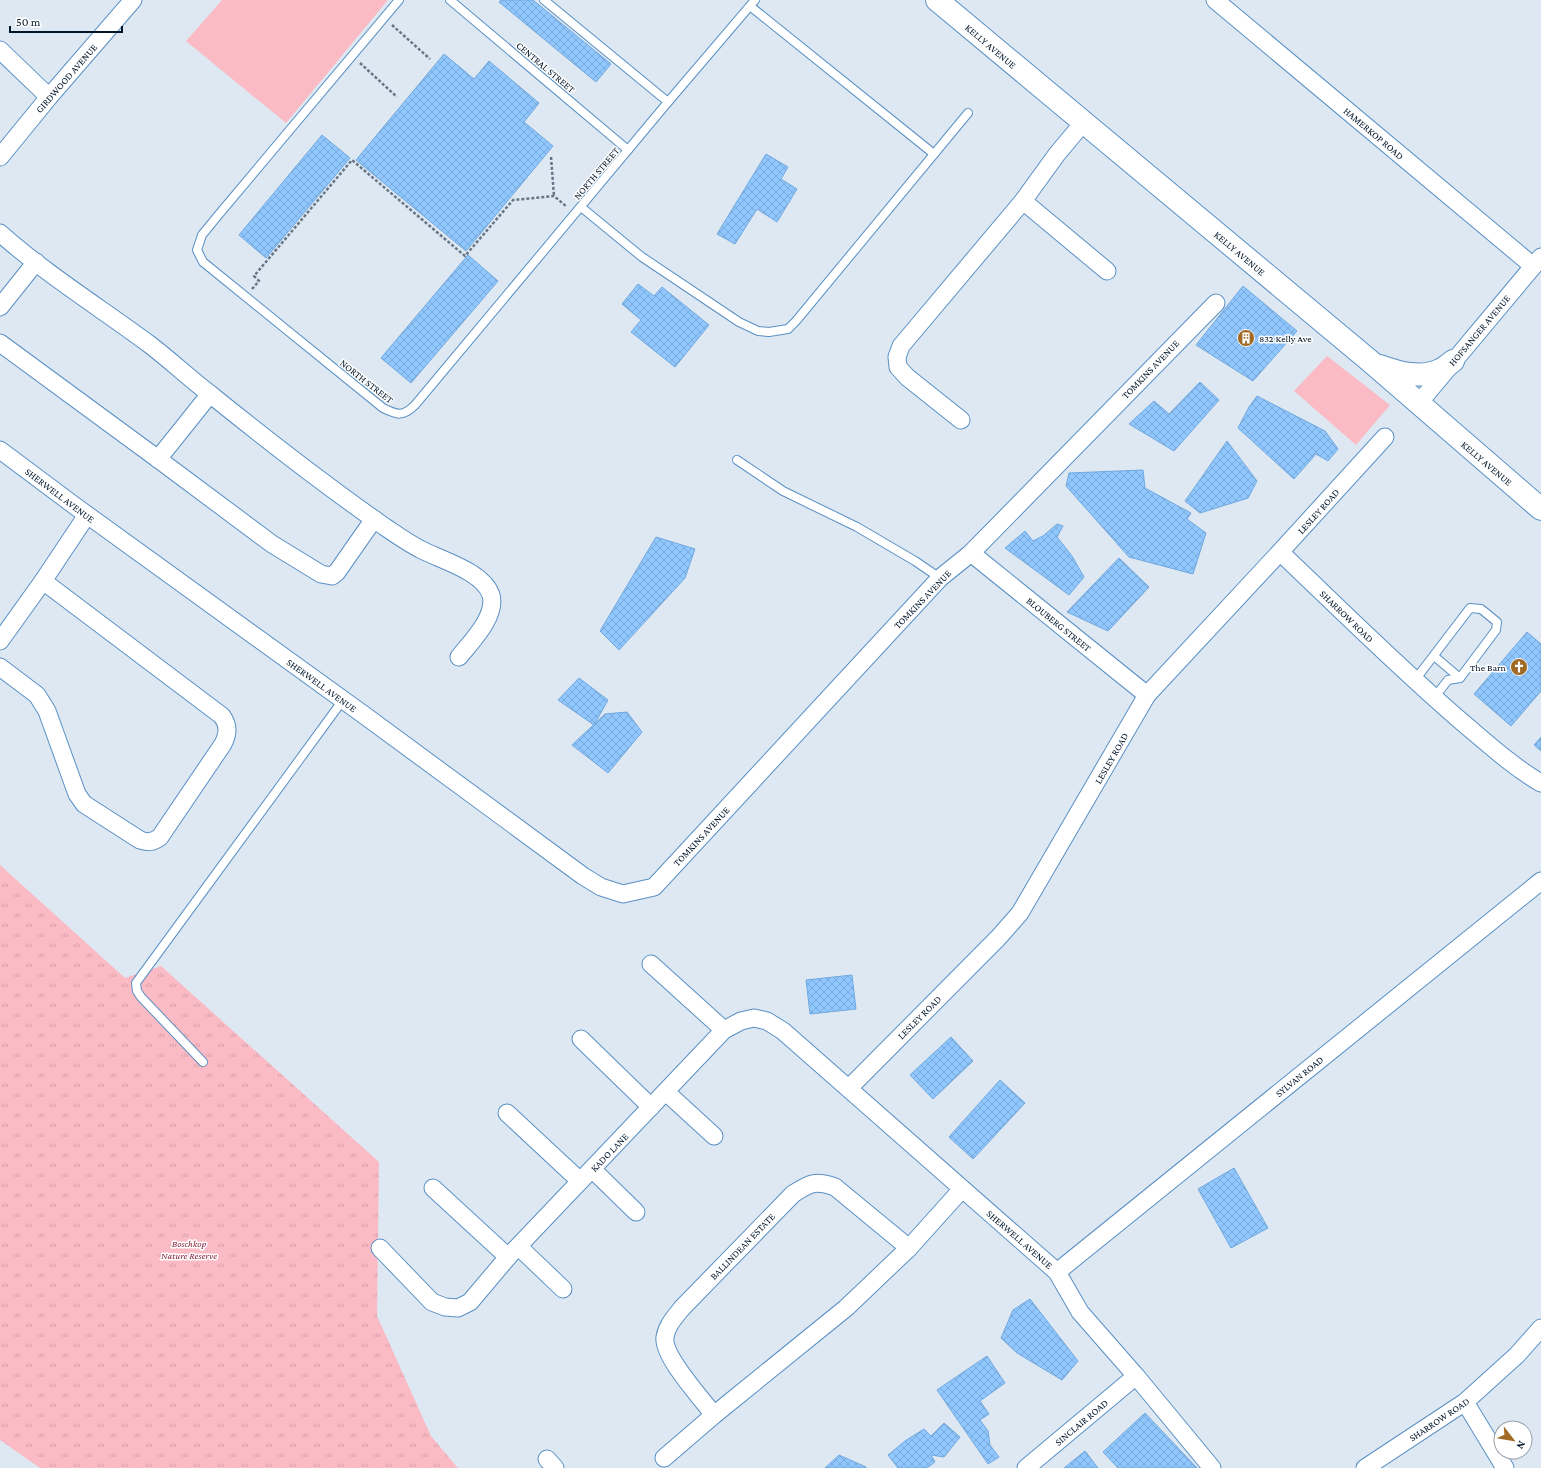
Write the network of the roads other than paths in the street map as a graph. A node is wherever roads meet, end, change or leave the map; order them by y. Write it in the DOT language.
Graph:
graph roads {
  1 [pos="133,0"];
  2 [pos="399,0"];
  3 [pos="450,0"];
  4 [pos="544,0"];
  5 [pos="937,0"];
  6 [pos="1215,0"];
  7 [pos="752,3"];
  8 [pos="0,50"];
  9 [pos="49,97"];
  10 [pos="668,102"];
  11 [pos="968,113"];
  12 [pos="1083,123"];
  13 [pos="628,150"];
  14 [pos="934,154"];
  15 [pos="0,157"];
  16 [pos="1023,201"];
  17 [pos="578,210"];
  18 [pos="0,233"];
  19 [pos="1537,261"];
  20 [pos="36,262"];
  21 [pos="1107,271"];
  22 [pos="1216,303"];
  23 [pos="0,307"];
  24 [pos="0,343"];
  25 [pos="1370,361"];
  26 [pos="1453,361"];
  27 [pos="210,394"];
  28 [pos="1418,404"];
  29 [pos="961,420"];
  30 [pos="1385,436"];
  31 [pos="0,450"];
  32 [pos="158,459"];
  33 [pos="737,460"];
  34 [pos="1541,508"];
  35 [pos="87,515"];
  36 [pos="374,519"];
  37 [pos="1280,552"];
  38 [pos="971,553"];
  39 [pos="940,578"];
  40 [pos="44,581"];
  41 [pos="0,640"];
  42 [pos="459,657"];
  43 [pos="1431,659"];
  44 [pos="0,667"];
  45 [pos="1460,678"];
  46 [pos="1415,680"];
  47 [pos="1147,695"];
  48 [pos="1434,698"];
  49 [pos="343,700"];
  50 [pos="1541,783"];
  51 [pos="1541,881"];
  52 [pos="654,887"];
  53 [pos="651,964"];
  54 [pos="724,1030"];
  55 [pos="581,1039"];
  56 [pos="203,1062"];
  57 [pos="848,1088"];
  58 [pos="666,1092"];
  59 [pos="651,1107"];
  60 [pos="507,1113"];
  61 [pos="714,1136"];
  62 [pos="593,1170"];
  63 [pos="580,1181"];
  64 [pos="433,1188"];
  65 [pos="962,1189"];
  66 [pos="636,1212"];
  67 [pos="380,1248"];
  68 [pos="909,1248"];
  69 [pos="514,1252"];
  70 [pos="1057,1272"];
  71 [pos="563,1288"];
  72 [pos="1541,1328"];
  73 [pos="1136,1376"];
  74 [pos="1465,1402"];
  75 [pos="714,1415"];
  76 [pos="664,1458"];
  77 [pos="1026,1468"];
  78 [pos="1212,1468"];
  79 [pos="1365,1468"];
  80 [pos="1505,1468"];
  1 -- 9 [label="street, GIRDWOOD AVENUE"];
  2 -- 17 [label="lane, NORTH STREET"];
  3 -- 13 [label="lane, CENTRAL STREET"];
  4 -- 10 [label="lane"];
  5 -- 12 [label="street, KELLY AVENUE"];
  6 -- 19 [label="street, HAMERKOP ROAD"];
  7 -- 10 [label="lane, NORTH STREET"];
  7 -- 14 [label="lane, NORTH STREET"];
  8 -- 9 [label="street"];
  9 -- 15 [label="street, GIRDWOOD AVENUE"];
  10 -- 13 [label="lane, NORTH STREET"];
  11 -- 14 [label="lane"];
  12 -- 16 [label="street"];
  12 -- 25 [label="street, KELLY AVENUE"];
  13 -- 17 [label="lane, NORTH STREET"];
  14 -- 17 [label="lane"];
  16 -- 21 [label="street"];
  16 -- 29 [label="street"];
  18 -- 20 [label="street"];
  19 -- 26 [label="street, HOFSANGER AVENUE"];
  20 -- 23 [label="street"];
  20 -- 27 [label="street"];
  22 -- 38 [label="street, TOMKINS AVENUE"];
  24 -- 32 [label="street"];
  25 -- 26 [label="street"];
  25 -- 28 [label="street, KELLY AVENUE"];
  26 -- 28 [label="street, HOFSANGER AVENUE"];
  27 -- 32 [label="street"];
  27 -- 36 [label="street"];
  28 -- 34 [label="street, KELLY AVENUE"];
  30 -- 37 [label="street, LESLEY ROAD"];
  31 -- 35 [label="street, SHERWELL AVENUE"];
  32 -- 36 [label="street"];
  33 -- 39 [label="lane"];
  35 -- 40 [label="street"];
  35 -- 49 [label="street, SHERWELL AVENUE"];
  36 -- 42 [label="street"];
  37 -- 46 [label="street, SHARROW ROAD"];
  37 -- 47 [label="street, LESLEY ROAD"];
  38 -- 39 [label="street, TOMKINS AVENUE"];
  38 -- 47 [label="street, BLOUBERG STREET"];
  39 -- 52 [label="street, TOMKINS AVENUE"];
  40 -- 41 [label="street"];
  40 -- 44 [label="street"];
  43 -- 45 [label="lane"];
  43 -- 45 [label="lane"];
  43 -- 46 [label="lane"];
  45 -- 48 [label="lane"];
  46 -- 48 [label="street, SHARROW ROAD"];
  47 -- 57 [label="street, LESLEY ROAD"];
  48 -- 50 [label="street, SHARROW ROAD"];
  49 -- 52 [label="street, SHERWELL AVENUE"];
  49 -- 56 [label="lane"];
  51 -- 70 [label="street, SYLVAN ROAD"];
  53 -- 54 [label="street"];
  54 -- 57 [label="street, KADO LANE"];
  54 -- 58 [label="street, KADO LANE"];
  55 -- 59 [label="street"];
  57 -- 65 [label="street, SHERWELL AVENUE"];
  58 -- 59 [label="street, KADO LANE"];
  58 -- 61 [label="street"];
  59 -- 62 [label="street, KADO LANE"];
  60 -- 63 [label="street"];
  62 -- 63 [label="street, KADO LANE"];
  62 -- 66 [label="street"];
  63 -- 69 [label="street, KADO LANE"];
  64 -- 69 [label="street"];
  65 -- 68 [label="street"];
  65 -- 70 [label="street, SHERWELL AVENUE"];
  67 -- 69 [label="street, KADO LANE"];
  68 -- 75 [label="street"];
  68 -- 75 [label="street, BALLINDEAN ESTATE"];
  69 -- 71 [label="street"];
  70 -- 73 [label="street, SHERWELL AVENUE"];
  72 -- 74 [label="street, SHARROW ROAD"];
  73 -- 77 [label="street, SINCLAIR ROAD"];
  73 -- 78 [label="street, SHERWELL AVENUE"];
  74 -- 79 [label="street, SHARROW ROAD"];
  74 -- 80 [label="street"];
  75 -- 76 [label="street"];
}
